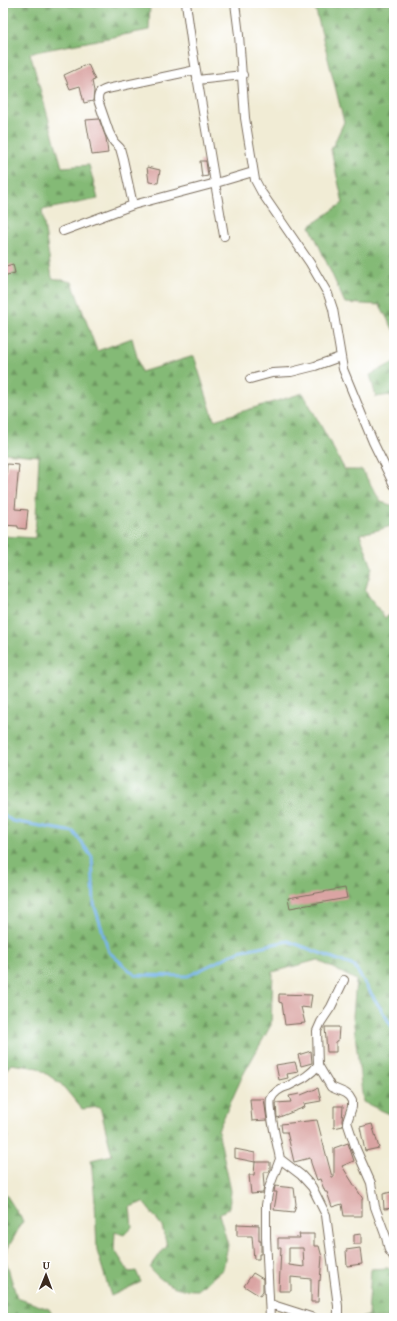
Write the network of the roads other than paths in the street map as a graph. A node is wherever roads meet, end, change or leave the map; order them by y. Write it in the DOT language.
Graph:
graph roads {
  1 [pos="186,3"];
  2 [pos="235,3"];
  3 [pos="196,70"];
  4 [pos="243,75"];
  5 [pos="197,80"];
  6 [pos="253,172"];
  7 [pos="216,184"];
  8 [pos="133,205"];
  9 [pos="63,231"];
  10 [pos="224,236"];
  11 [pos="340,357"];
  12 [pos="250,379"];
  13 [pos="394,485"];
  14 [pos="344,980"];
  15 [pos="318,1066"];
  16 [pos="280,1160"];
  17 [pos="394,1257"];
  18 [pos="270,1304"];
  19 [pos="270,1318"];
  20 [pos="314,1318"];
  21 [pos="336,1318"];
  1 -- 3 [label="street"];
  2 -- 4 [label="street"];
  3 -- 5 [label="street"];
  3 -- 8 [label="street"];
  4 -- 5 [label="street"];
  4 -- 6 [label="street"];
  5 -- 7 [label="street"];
  6 -- 7 [label="street"];
  6 -- 11 [label="street"];
  7 -- 8 [label="street"];
  7 -- 10 [label="street"];
  8 -- 9 [label="street"];
  11 -- 12 [label="street"];
  11 -- 13 [label="street"];
  14 -- 15 [label="street"];
  15 -- 16 [label="street"];
  15 -- 17 [label="street"];
  16 -- 18 [label="street"];
  16 -- 21 [label="street"];
  18 -- 19 [label="street"];
  18 -- 20 [label="street"];
}
